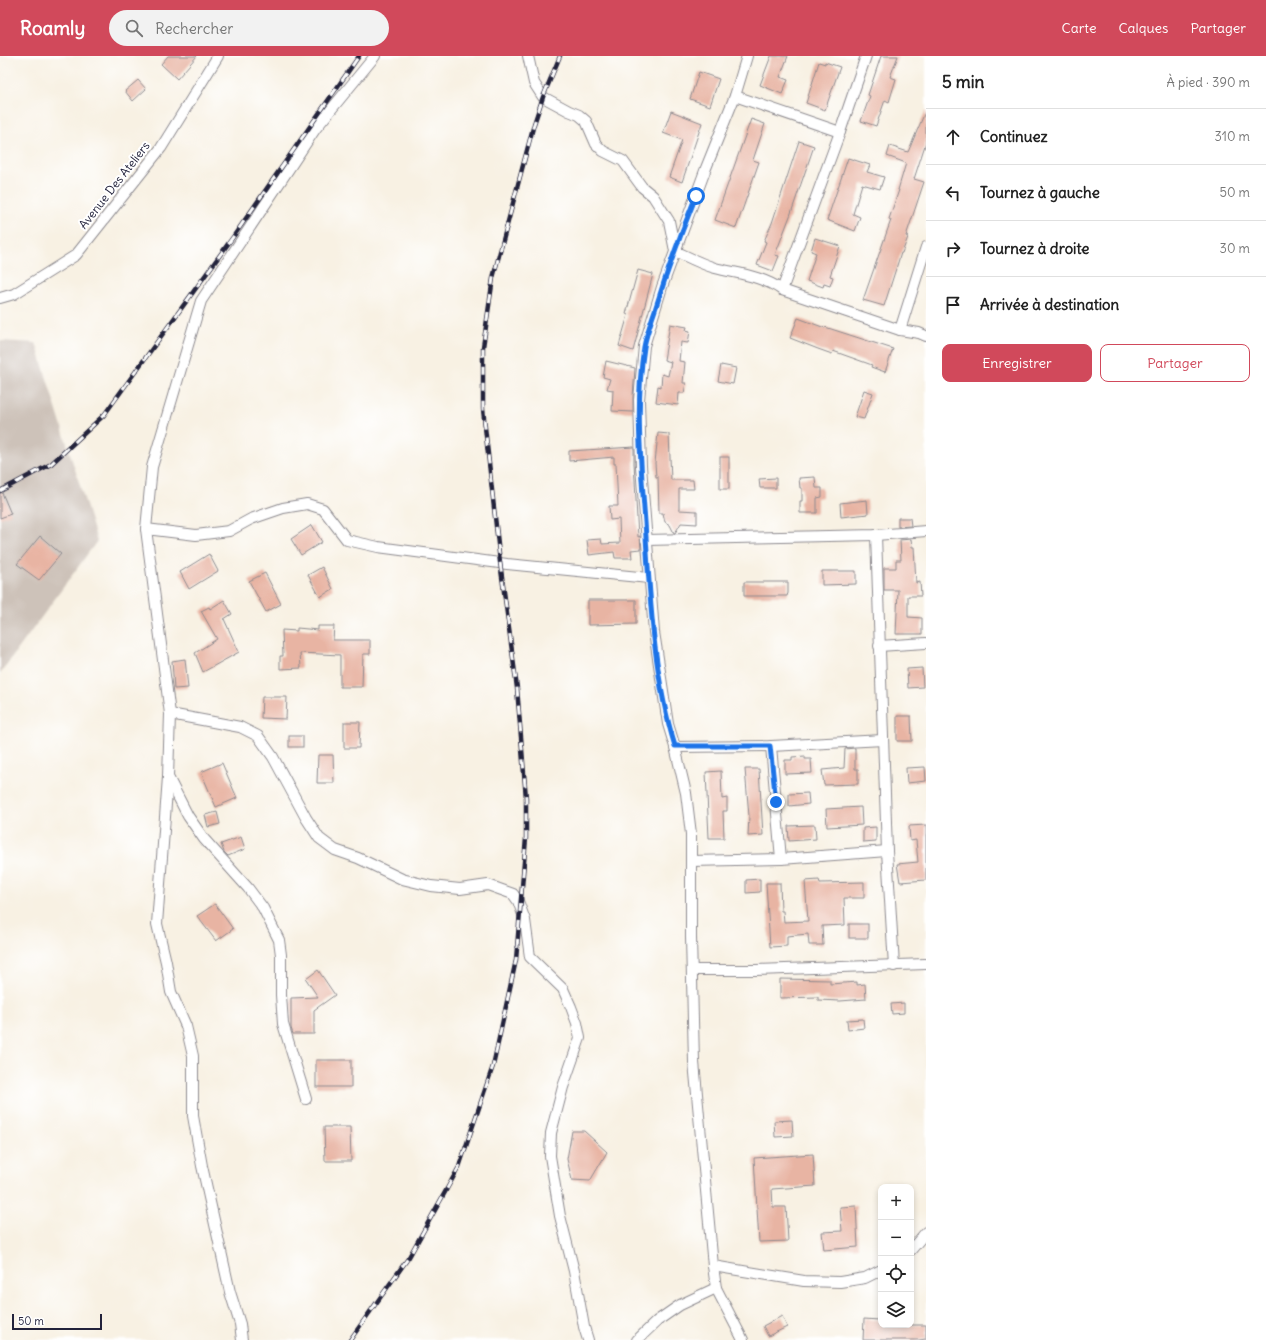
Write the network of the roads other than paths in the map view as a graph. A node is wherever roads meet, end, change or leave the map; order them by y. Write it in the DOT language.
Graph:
graph roads {
  1 [pos="218,56"];
  2 [pos="375,56"];
  3 [pos="528,56"];
  4 [pos="747,56"];
  5 [pos="866,56"];
  6 [pos="735,96"];
  7 [pos="840,132"];
  8 [pos="926,246"];
  9 [pos="675,251"];
  10 [pos="782,290"];
  11 [pos="0,298"];
  12 [pos="900,330"];
  13 [pos="926,336"];
  14 [pos="146,529"];
  15 [pos="926,531"];
  16 [pos="876,535"];
  17 [pos="646,540"];
  18 [pos="649,578"];
  19 [pos="926,643"];
  20 [pos="879,646"];
  21 [pos="170,714"];
  22 [pos="882,740"];
  23 [pos="675,746"];
  24 [pos="770,746"];
  25 [pos="168,777"];
  26 [pos="886,851"];
  27 [pos="781,859"];
  28 [pos="691,861"];
  29 [pos="926,964"];
  30 [pos="894,966"];
  31 [pos="692,970"];
  32 [pos="306,1099"];
  33 [pos="926,1232"];
  34 [pos="914,1246"];
  35 [pos="712,1266"];
  36 [pos="878,1272"];
  37 [pos="716,1288"];
  38 [pos="242,1340"];
  39 [pos="588,1340"];
  40 [pos="637,1340"];
  41 [pos="743,1340"];
  1 -- 11 [label="street, Avenue Des Ateliers"];
  2 -- 14 [label="street"];
  3 -- 9 [label="street"];
  4 -- 6 [label="street"];
  5 -- 7 [label="street"];
  6 -- 7 [label="street"];
  6 -- 9 [label="street"];
  7 -- 10 [label="street"];
  8 -- 12 [label="street"];
  9 -- 10 [label="street"];
  9 -- 17 [label="street"];
  10 -- 12 [label="street"];
  12 -- 13 [label="street"];
  14 -- 18 [label="street"];
  14 -- 21 [label="street"];
  15 -- 16 [label="street"];
  16 -- 17 [label="street"];
  16 -- 20 [label="street"];
  17 -- 18 [label="street"];
  18 -- 23 [label="street"];
  19 -- 20 [label="street"];
  20 -- 22 [label="street"];
  21 -- 25 [label="street"];
  21 -- 39 [label="street"];
  22 -- 24 [label="street"];
  22 -- 26 [label="street"];
  23 -- 24 [label="street"];
  23 -- 28 [label="street"];
  24 -- 27 [label="street"];
  25 -- 32 [label="street"];
  25 -- 38 [label="street"];
  26 -- 27 [label="street"];
  26 -- 30 [label="street"];
  27 -- 28 [label="street"];
  28 -- 31 [label="street"];
  29 -- 30 [label="street"];
  30 -- 31 [label="street"];
  31 -- 35 [label="street"];
  33 -- 34 [label="street"];
  35 -- 36 [label="street"];
  35 -- 37 [label="street"];
  37 -- 40 [label="street"];
  37 -- 41 [label="street"];
}
